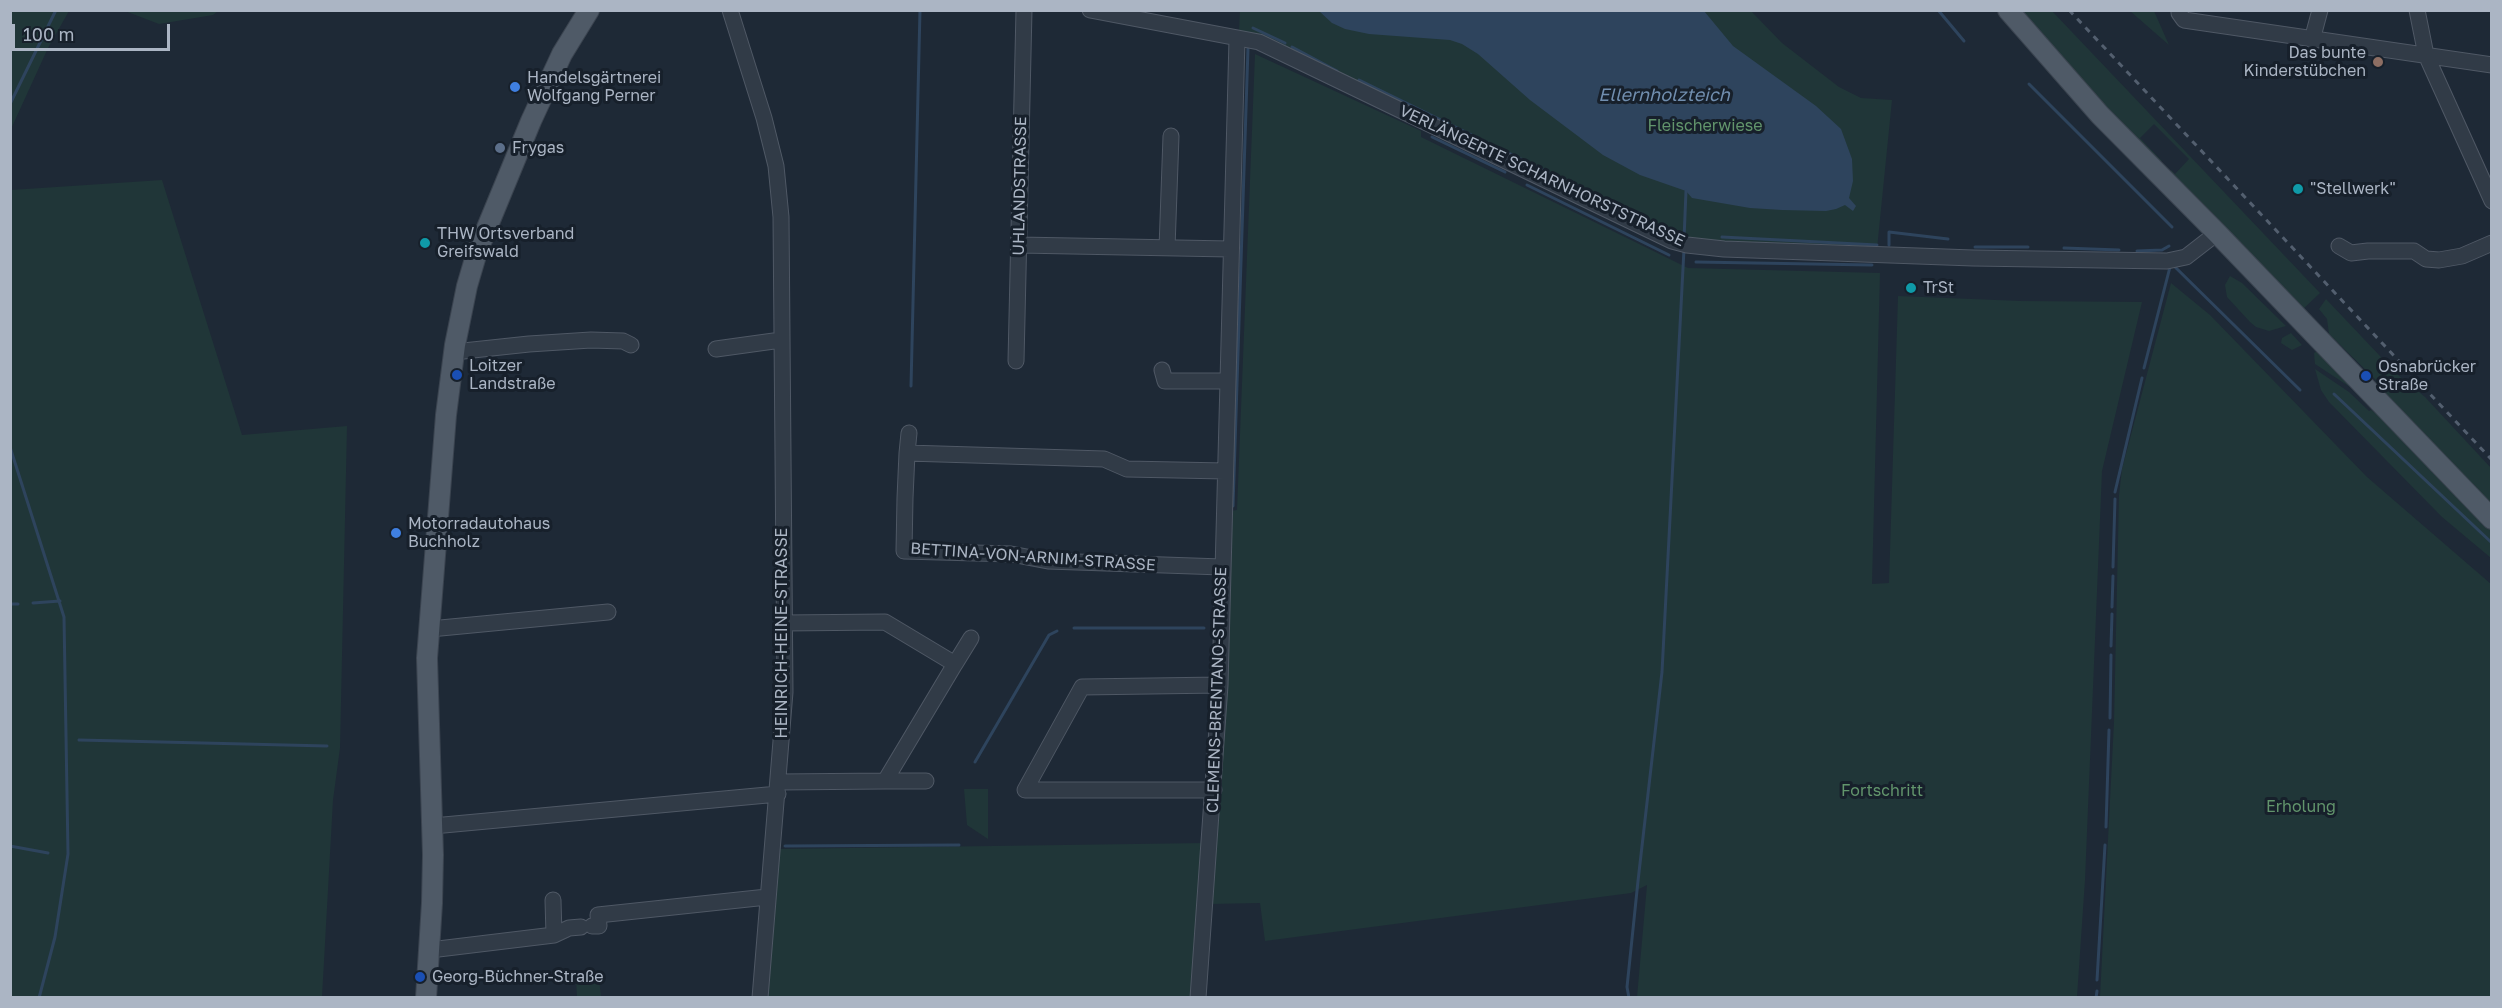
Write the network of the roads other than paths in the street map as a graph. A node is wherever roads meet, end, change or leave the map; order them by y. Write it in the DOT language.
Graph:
graph roads {
  1 [pos="590,10"];
  2 [pos="730,10"];
  3 [pos="1024,10"];
  4 [pos="1090,10"];
  5 [pos="2008,10"];
  6 [pos="2320,10"];
  7 [pos="2417,10"];
  8 [pos="2179,12"];
  9 [pos="1237,39"];
  10 [pos="2312,40"];
  11 [pos="2427,55"];
  12 [pos="2492,65"];
  13 [pos="1171,136"];
  14 [pos="2492,201"];
  15 [pos="2217,233"];
  16 [pos="2492,243"];
  17 [pos="1019,244"];
  18 [pos="2339,246"];
  19 [pos="1167,248"];
  20 [pos="1230,249"];
  21 [pos="781,340"];
  22 [pos="631,345"];
  23 [pos="716,349"];
  24 [pos="454,352"];
  25 [pos="1016,361"];
  26 [pos="1162,370"];
  27 [pos="1227,381"];
  28 [pos="909,433"];
  29 [pos="907,453"];
  30 [pos="1225,471"];
  31 [pos="2492,519"];
  32 [pos="1222,567"];
  33 [pos="608,612"];
  34 [pos="784,623"];
  35 [pos="430,629"];
  36 [pos="971,638"];
  37 [pos="955,664"];
  38 [pos="1220,685"];
  39 [pos="885,782"];
  40 [pos="926,782"];
  41 [pos="778,788"];
  42 [pos="1214,790"];
  43 [pos="433,826"];
  44 [pos="767,897"];
  45 [pos="553,900"];
  46 [pos="554,935"];
  47 [pos="430,950"];
  48 [pos="426,998"];
  49 [pos="760,998"];
  50 [pos="1198,998"];
  1 -- 24 [label="main road"];
  2 -- 21 [label="street, HEINRICH-HEINE-STRASSE"];
  3 -- 17 [label="street, UHLANDSTRASSE"];
  4 -- 9 [label="street, VERLÄNGERTE SCHARNHORSTSTRASSE"];
  5 -- 15 [label="main road"];
  6 -- 10 [label="street"];
  7 -- 11 [label="street"];
  8 -- 10 [label="street"];
  9 -- 15 [label="street, VERLÄNGERTE SCHARNHORSTSTRASSE"];
  9 -- 20 [label="street, CLEMENS-BRENTANO-STRASSE"];
  10 -- 11 [label="street"];
  11 -- 12 [label="street"];
  11 -- 14 [label="street"];
  13 -- 19 [label="street"];
  15 -- 31 [label="main road"];
  16 -- 18 [label="street"];
  17 -- 19 [label="street"];
  17 -- 25 [label="street, UHLANDSTRASSE"];
  19 -- 20 [label="street"];
  20 -- 27 [label="street, CLEMENS-BRENTANO-STRASSE"];
  21 -- 23 [label="street"];
  21 -- 34 [label="street, HEINRICH-HEINE-STRASSE"];
  22 -- 24 [label="street"];
  24 -- 35 [label="main road"];
  26 -- 27 [label="street"];
  27 -- 30 [label="street, CLEMENS-BRENTANO-STRASSE"];
  28 -- 29 [label="street, BETTINA-VON-ARNIM-STRASSE"];
  29 -- 30 [label="street"];
  29 -- 32 [label="street, BETTINA-VON-ARNIM-STRASSE"];
  30 -- 32 [label="street, CLEMENS-BRENTANO-STRASSE"];
  32 -- 38 [label="street, CLEMENS-BRENTANO-STRASSE"];
  33 -- 35 [label="street"];
  34 -- 37 [label="street"];
  34 -- 41 [label="street, HEINRICH-HEINE-STRASSE"];
  35 -- 43 [label="main road"];
  36 -- 37 [label="street"];
  37 -- 39 [label="street"];
  38 -- 42 [label="street, CLEMENS-BRENTANO-STRASSE"];
  38 -- 42 [label="street"];
  39 -- 40 [label="street"];
  39 -- 41 [label="street"];
  41 -- 43 [label="street"];
  41 -- 44 [label="street, HEINRICH-HEINE-STRASSE"];
  42 -- 50 [label="street, CLEMENS-BRENTANO-STRASSE"];
  43 -- 47 [label="main road"];
  44 -- 46 [label="street"];
  44 -- 49 [label="street, HEINRICH-HEINE-STRASSE"];
  45 -- 46 [label="street"];
  46 -- 47 [label="street"];
  47 -- 48 [label="main road"];
}
